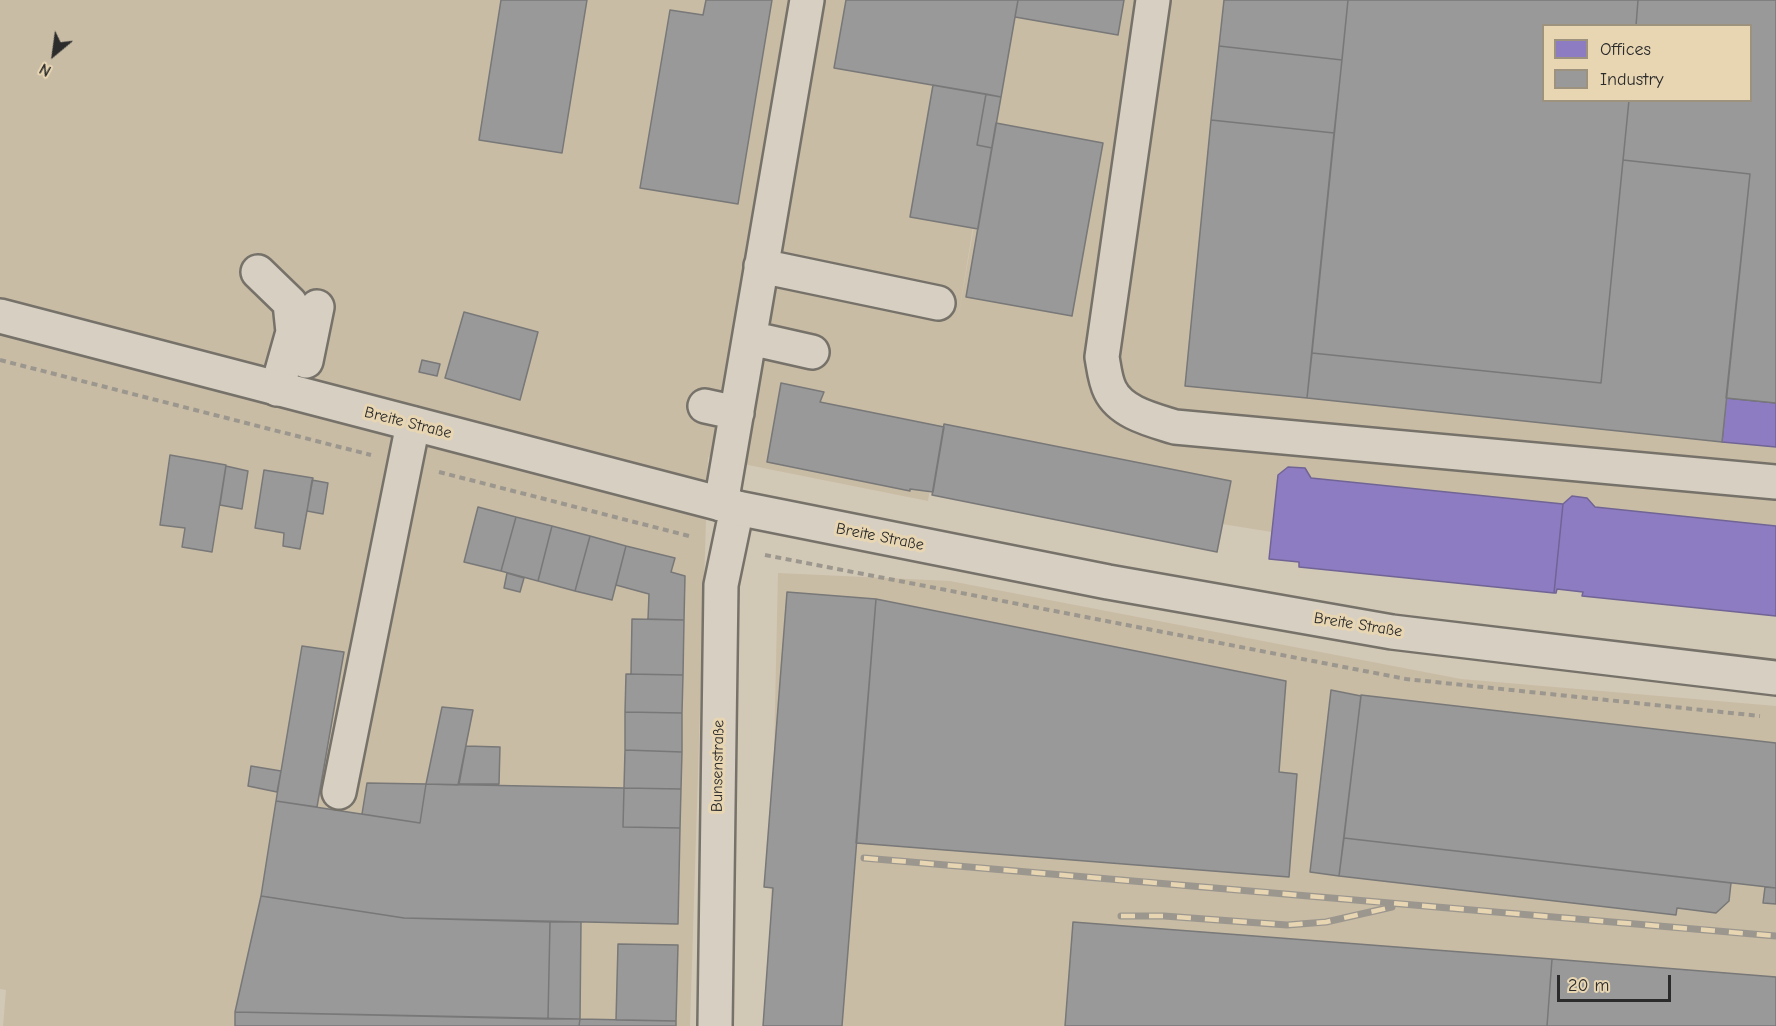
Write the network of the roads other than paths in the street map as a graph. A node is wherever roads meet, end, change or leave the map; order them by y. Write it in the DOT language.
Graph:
graph roads {
  1 [pos="807,0"];
  2 [pos="1153,0"];
  3 [pos="762,266"];
  4 [pos="258,272"];
  5 [pos="938,303"];
  6 [pos="317,308"];
  7 [pos="0,316"];
  8 [pos="750,338"];
  9 [pos="812,352"];
  10 [pos="288,392"];
  11 [pos="705,406"];
  12 [pos="737,413"];
  13 [pos="413,424"];
  14 [pos="1776,482"];
  15 [pos="729,506"];
  16 [pos="1776,678"];
  17 [pos="339,792"];
  18 [pos="715,1026"];
  1 -- 3 [label="main road, Bunsenstraße"];
  2 -- 14 [label="main road"];
  3 -- 5 [label="main road"];
  3 -- 8 [label="main road, Bunsenstraße"];
  4 -- 10 [label="main road"];
  6 -- 10 [label="main road"];
  7 -- 10 [label="main road, Breite Straße"];
  8 -- 9 [label="main road"];
  8 -- 12 [label="main road, Bunsenstraße"];
  10 -- 13 [label="main road, Breite Straße"];
  11 -- 12 [label="main road"];
  12 -- 15 [label="main road, Bunsenstraße"];
  13 -- 15 [label="main road, Breite Straße"];
  13 -- 17 [label="main road"];
  15 -- 16 [label="main road, Breite Straße"];
  15 -- 18 [label="main road, Bunsenstraße"];
}
